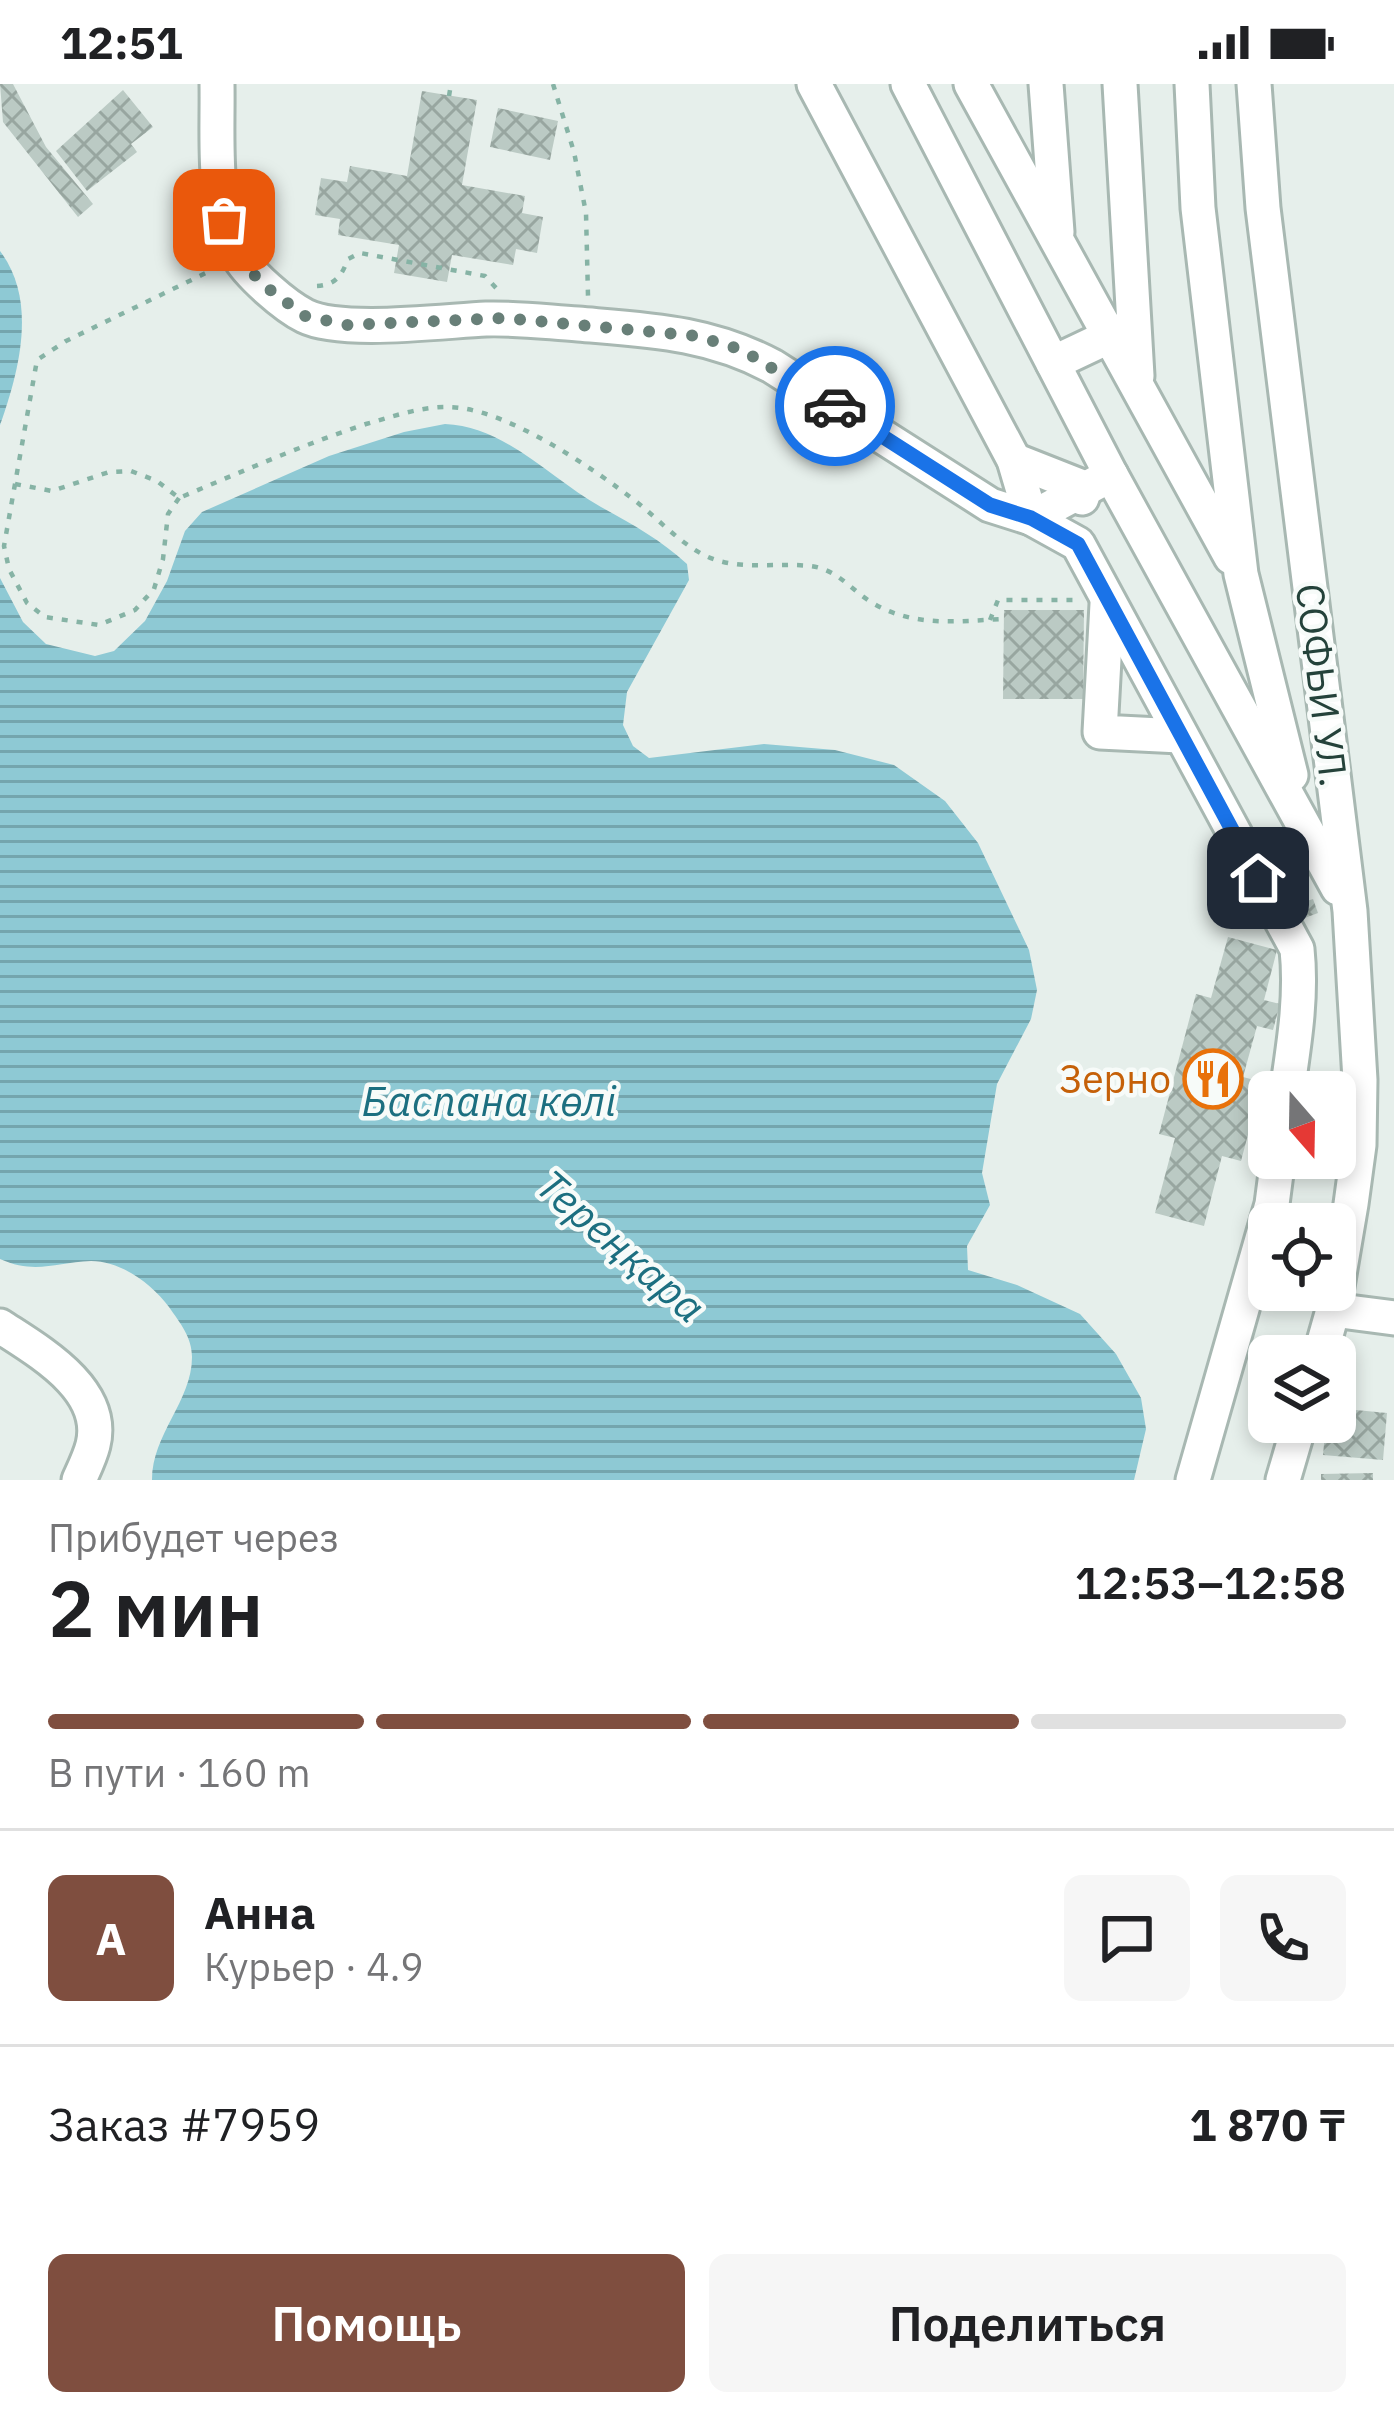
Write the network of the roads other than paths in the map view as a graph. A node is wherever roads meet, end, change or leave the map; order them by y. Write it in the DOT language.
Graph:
graph roads {
  1 [pos="217,84"];
  2 [pos="814,84"];
  3 [pos="908,84"];
  4 [pos="971,84"];
  5 [pos="1046,84"];
  6 [pos="1120,84"];
  7 [pos="1192,84"];
  8 [pos="1254,84"];
  9 [pos="1058,241"];
  10 [pos="1122,330"];
  11 [pos="1053,364"];
  12 [pos="1013,460"];
  13 [pos="1098,482"];
  14 [pos="1031,518"];
  15 [pos="1078,544"];
  16 [pos="1241,574"];
  17 [pos="1107,600"];
  18 [pos="1180,736"];
  19 [pos="1301,817"];
  20 [pos="1350,911"];
  21 [pos="1290,1071"];
  22 [pos="1275,1179"];
  23 [pos="1350,1203"];
  24 [pos="1341,1311"];
  25 [pos="1394,1318"];
  26 [pos="0,1326"];
  27 [pos="1294,1443"];
  28 [pos="79,1480"];
  29 [pos="1193,1480"];
  30 [pos="1283,1480"];
  1 -- 14 [label="street"];
  2 -- 12 [label="street"];
  3 -- 11 [label="street"];
  4 -- 9 [label="street"];
  5 -- 9 [label="street"];
  6 -- 10 [label="street"];
  7 -- 16 [label="street"];
  8 -- 20 [label="street, СОФЬИ УЛ."];
  9 -- 10 [label="street"];
  10 -- 11 [label="street"];
  10 -- 16 [label="street"];
  11 -- 13 [label="street"];
  12 -- 13 [label="street"];
  12 -- 14 [label="street"];
  13 -- 14 [label="street"];
  13 -- 15 [label="street"];
  13 -- 19 [label="street"];
  14 -- 15 [label="street"];
  15 -- 17 [label="street"];
  16 -- 19 [label="street"];
  17 -- 18 [label="street"];
  17 -- 18 [label="street"];
  18 -- 21 [label="street"];
  19 -- 20 [label="street"];
  20 -- 23 [label="street, СОФЬИ УЛ."];
  22 -- 29 [label="street"];
  24 -- 25 [label="street"];
  26 -- 28 [label="street"];
  27 -- 30 [label="street"];
}
